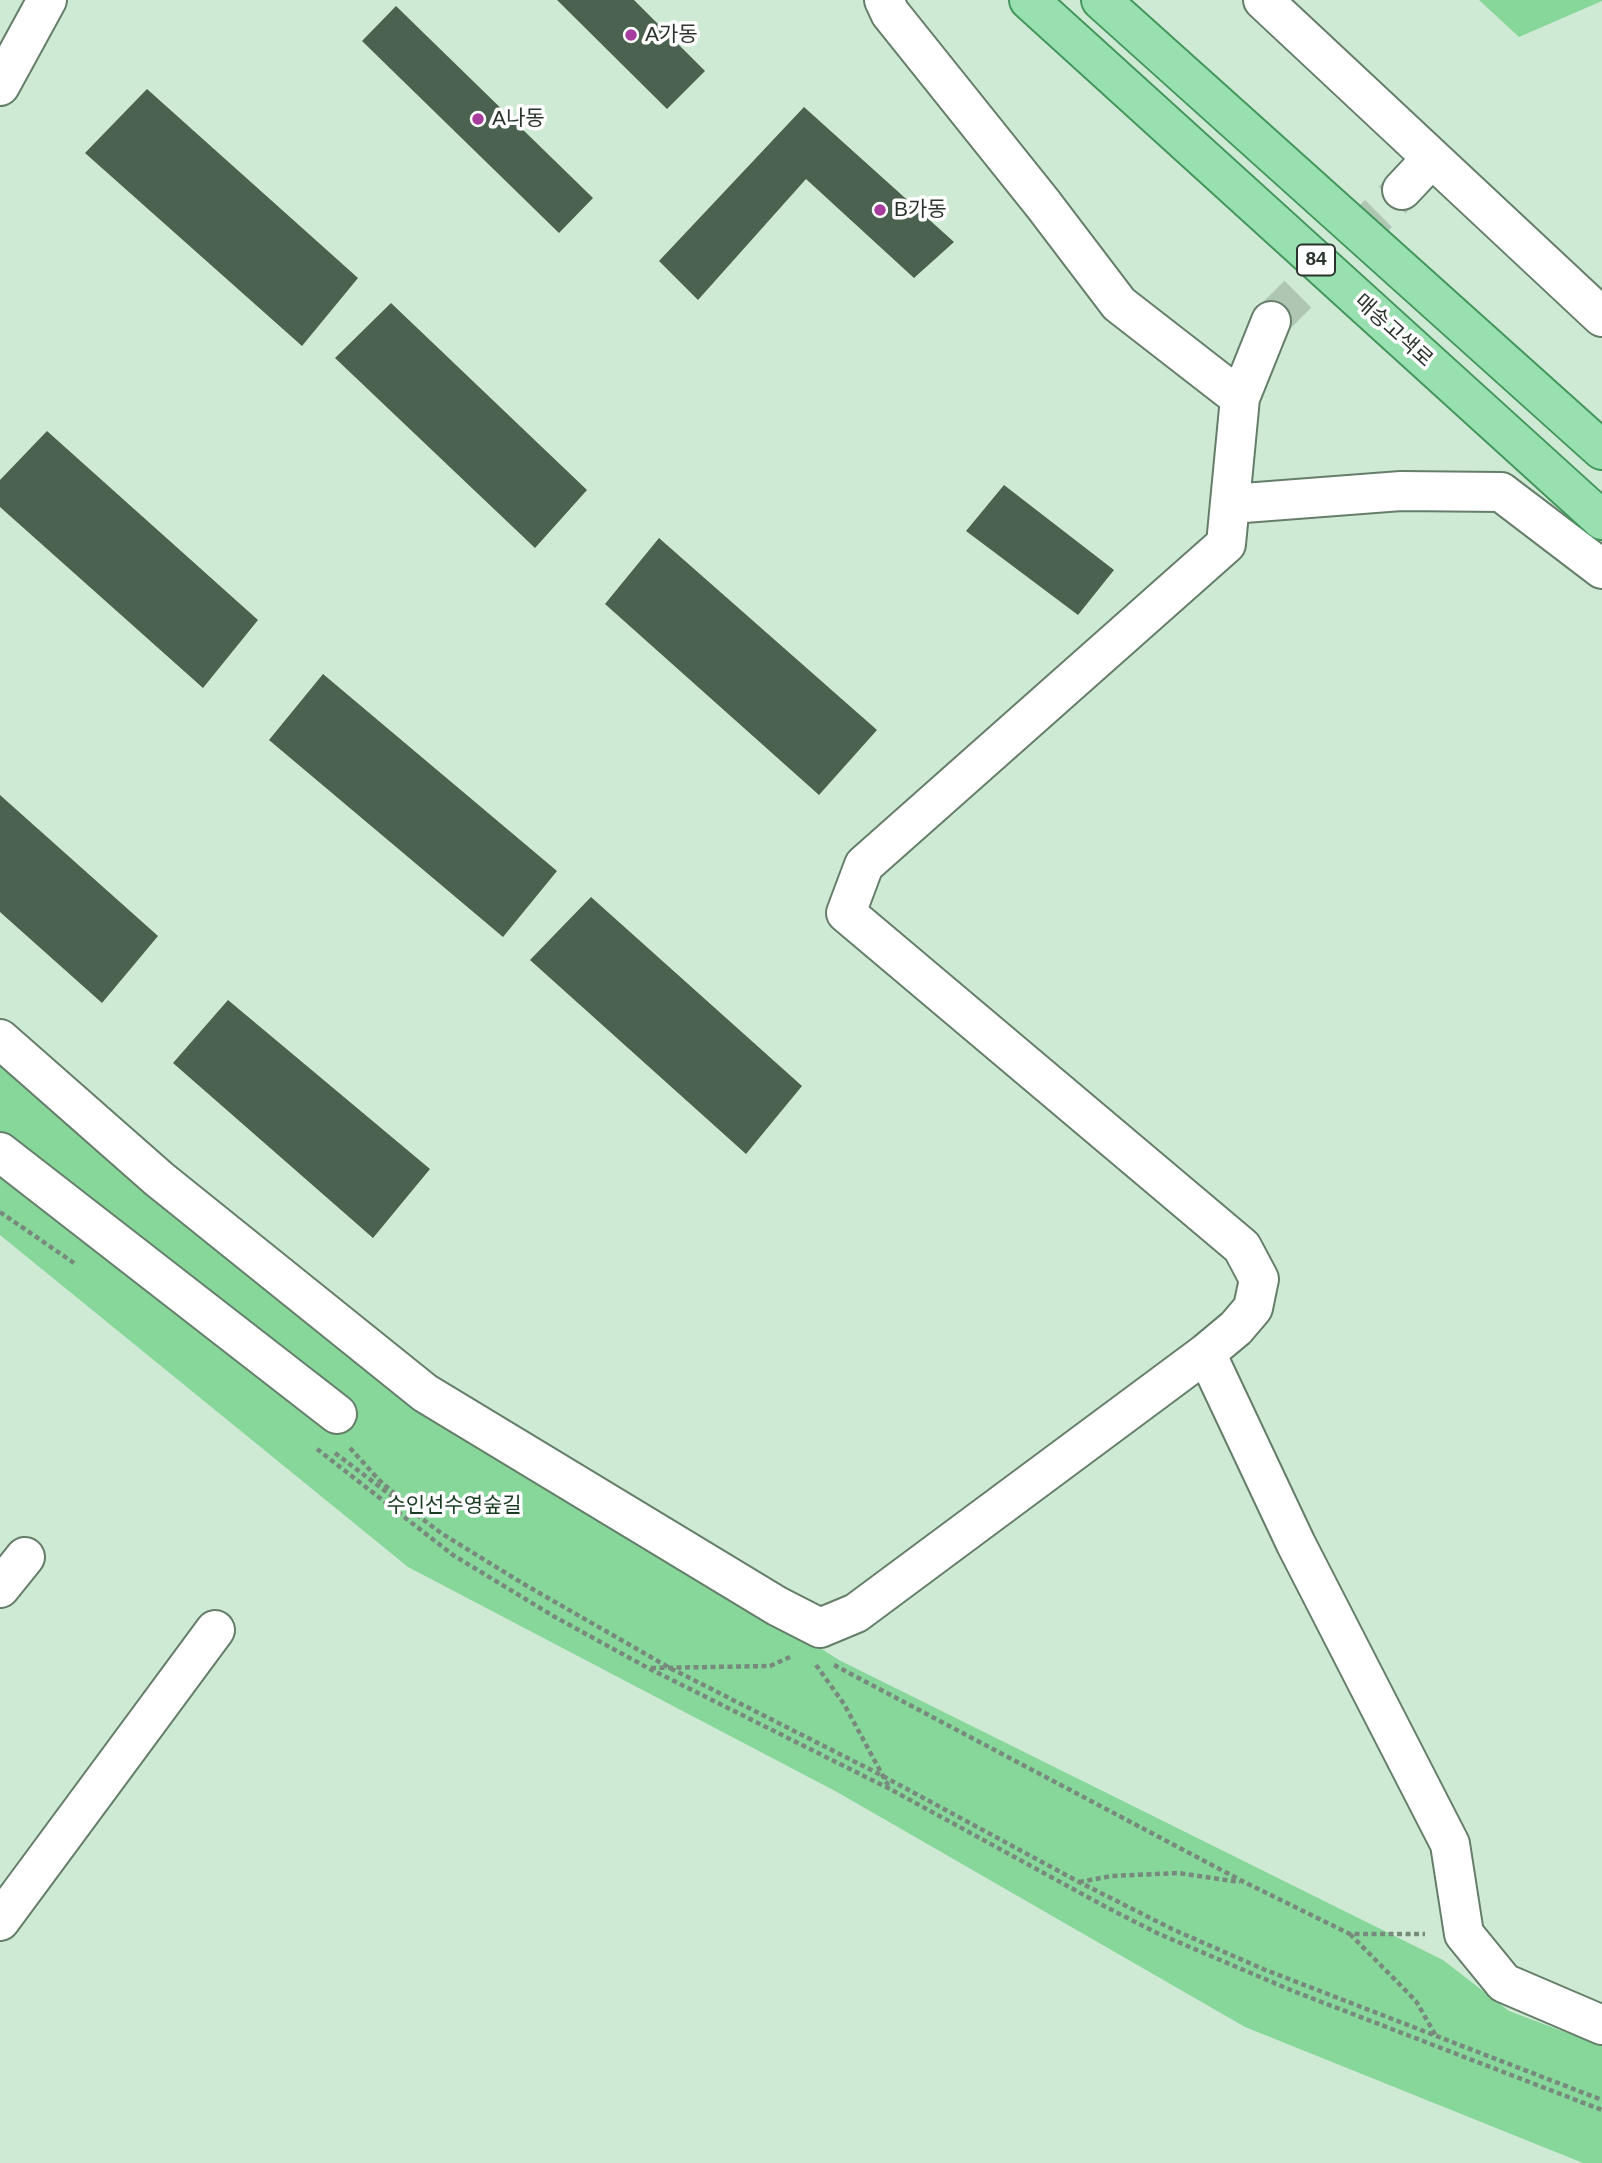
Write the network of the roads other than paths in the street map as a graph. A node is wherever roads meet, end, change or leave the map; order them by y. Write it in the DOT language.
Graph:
graph roads {
  1 [pos="47,0"];
  2 [pos="884,0"];
  3 [pos="1029,0"];
  4 [pos="1101,0"];
  5 [pos="1263,0"];
  6 [pos="0,86"];
  7 [pos="1432,158"];
  8 [pos="1402,190"];
  9 [pos="1602,317"];
  10 [pos="1271,321"];
  11 [pos="1240,398"];
  12 [pos="1602,450"];
  13 [pos="1230,504"];
  14 [pos="1602,520"];
  15 [pos="1602,569"];
  16 [pos="0,1039"];
  17 [pos="0,1152"];
  18 [pos="1206,1353"];
  19 [pos="337,1414"];
  20 [pos="25,1557"];
  21 [pos="0,1588"];
  22 [pos="215,1630"];
  23 [pos="0,1921"];
  24 [pos="1602,2025"];
  1 -- 6 [label="street"];
  2 -- 11 [label="street"];
  3 -- 14 [label="main road, 매송고색로 / 84"];
  4 -- 12 [label="main road, 84"];
  5 -- 7 [label="street"];
  7 -- 8 [label="street"];
  7 -- 9 [label="street"];
  10 -- 11 [label="street"];
  11 -- 13 [label="street"];
  13 -- 15 [label="street"];
  13 -- 18 [label="street"];
  16 -- 18 [label="street"];
  17 -- 19 [label="street"];
  18 -- 24 [label="street"];
  20 -- 21 [label="street"];
  22 -- 23 [label="street"];
}
